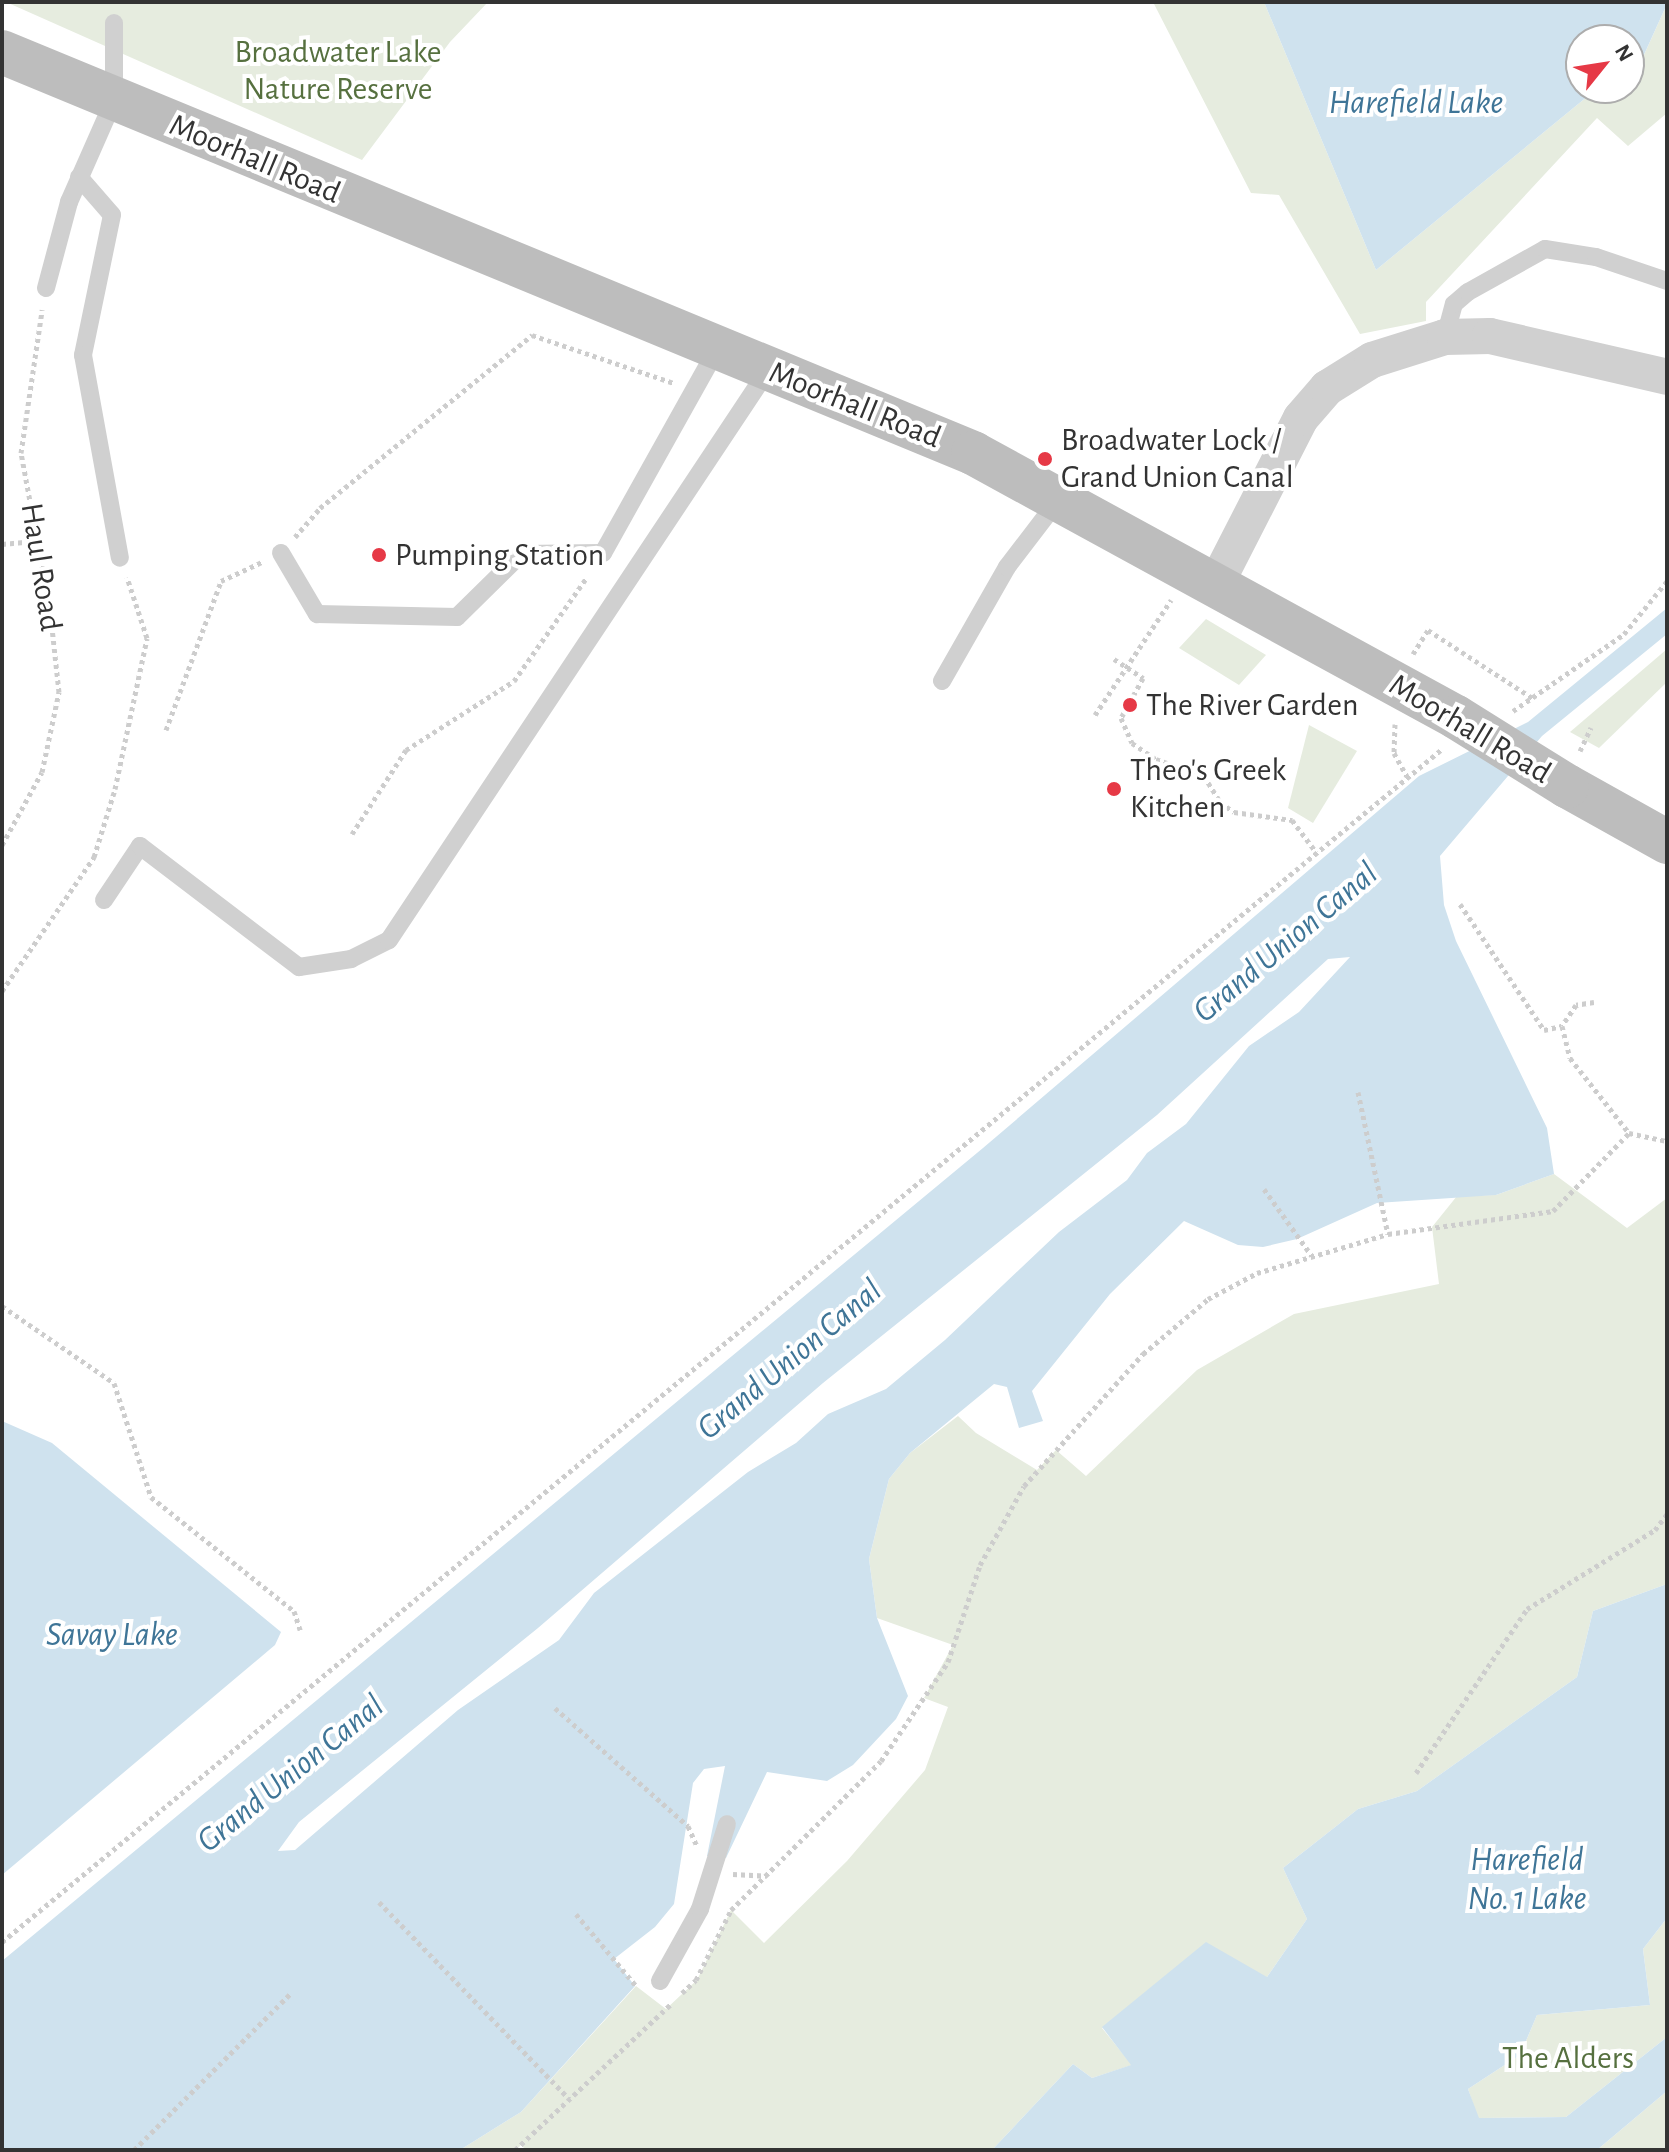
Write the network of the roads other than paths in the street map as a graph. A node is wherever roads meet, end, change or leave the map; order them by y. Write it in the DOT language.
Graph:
graph roads {
  1 [pos="114,23"];
  2 [pos="2,52"];
  3 [pos="114,100"];
  4 [pos="79,177"];
  5 [pos="1667,281"];
  6 [pos="46,288"];
  7 [pos="1445,337"];
  8 [pos="717,349"];
  9 [pos="768,370"];
  10 [pos="1664,372"];
  11 [pos="1059,499"];
  12 [pos="281,553"];
  13 [pos="120,558"];
  14 [pos="1197,587"];
  15 [pos="942,681"];
  16 [pos="1667,842"];
  17 [pos="104,900"];
  18 [pos="727,1824"];
  19 [pos="660,1981"];
  1 -- 3 [label="lane"];
  2 -- 3 [label="street, Moorhall Road"];
  3 -- 4 [label="lane"];
  3 -- 8 [label="street, Moorhall Road"];
  4 -- 6 [label="lane"];
  4 -- 13 [label="lane"];
  5 -- 7 [label="lane"];
  7 -- 10 [label="street"];
  7 -- 14 [label="street"];
  8 -- 9 [label="street, Moorhall Road"];
  8 -- 12 [label="lane"];
  9 -- 11 [label="street, Moorhall Road"];
  9 -- 17 [label="lane"];
  11 -- 14 [label="street, Moorhall Road"];
  11 -- 15 [label="lane"];
  14 -- 16 [label="street, Moorhall Road, bridge"];
  18 -- 19 [label="lane"];
}
